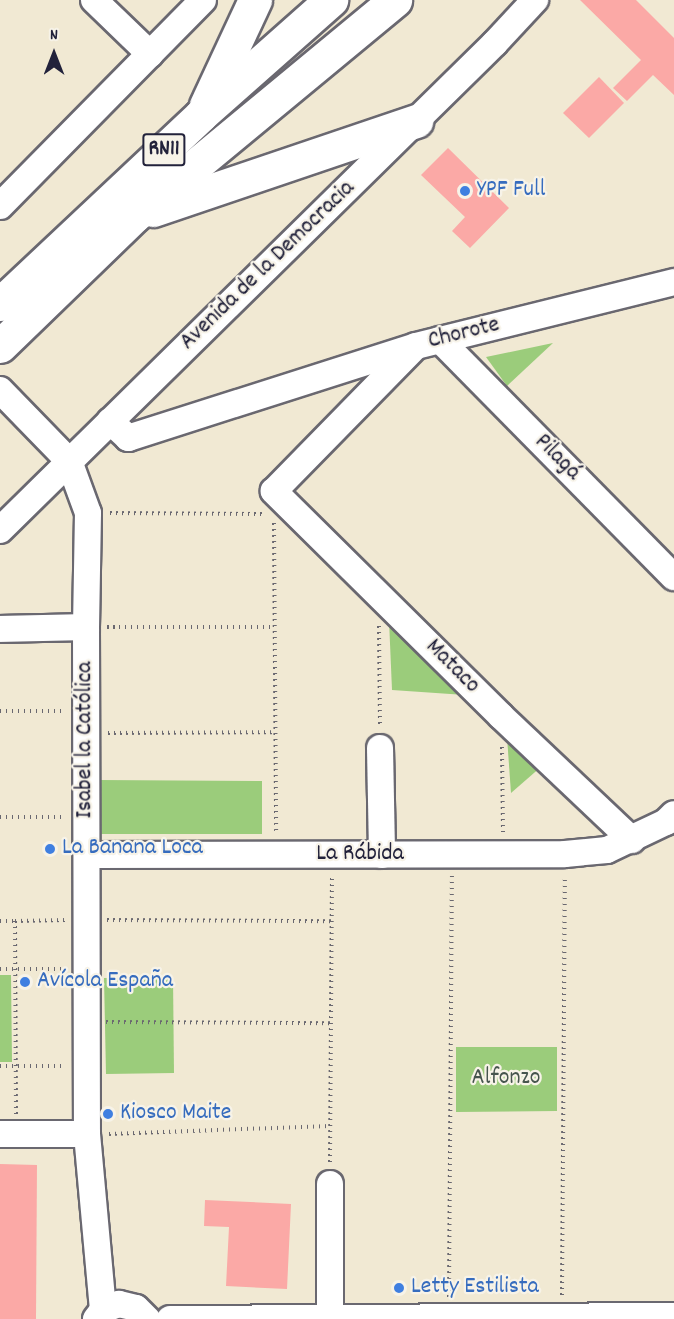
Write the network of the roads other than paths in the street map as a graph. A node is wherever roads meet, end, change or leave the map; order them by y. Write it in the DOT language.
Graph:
graph roads {
  1 [pos="94,0"];
  2 [pos="203,0"];
  3 [pos="255,0"];
  4 [pos="331,0"];
  5 [pos="395,0"];
  6 [pos="535,0"];
  7 [pos="150,54"];
  8 [pos="201,115"];
  9 [pos="416,121"];
  10 [pos="0,206"];
  11 [pos="134,216"];
  12 [pos="674,283"];
  13 [pos="0,304"];
  14 [pos="428,343"];
  15 [pos="0,346"];
  16 [pos="0,390"];
  17 [pos="110,421"];
  18 [pos="69,461"];
  19 [pos="274,491"];
  20 [pos="0,530"];
  21 [pos="674,577"];
  22 [pos="86,627"];
  23 [pos="0,629"];
  24 [pos="380,748"];
  25 [pos="671,823"];
  26 [pos="632,840"];
  27 [pos="87,855"];
  28 [pos="382,855"];
  29 [pos="8,1134"];
  30 [pos="87,1134"];
  31 [pos="330,1184"];
  32 [pos="99,1314"];
  33 [pos="674,1316"];
  34 [pos="330,1317"];
  35 [pos="147,1319"];
  36 [pos="170,1319"];
  1 -- 7 [label="street"];
  2 -- 7 [label="street"];
  3 -- 8 [label="highway"];
  4 -- 8 [label="highway, RN11"];
  5 -- 11 [label="highway, RN11"];
  6 -- 9 [label="street, Avenida de la Democracia"];
  7 -- 10 [label="street"];
  8 -- 13 [label="highway, RN11"];
  9 -- 11 [label="highway"];
  9 -- 17 [label="street, Avenida de la Democracia"];
  11 -- 15 [label="highway, RN11"];
  12 -- 14 [label="street, Chorote"];
  14 -- 17 [label="street"];
  14 -- 19 [label="street, Chorote"];
  14 -- 21 [label="street, Pilagá"];
  16 -- 18 [label="street"];
  17 -- 18 [label="street, Avenida de la Democracia"];
  18 -- 20 [label="street, Avenida de la Democracia"];
  18 -- 22 [label="street, Isabel la Católica"];
  19 -- 26 [label="street, Mataco"];
  22 -- 23 [label="street"];
  22 -- 27 [label="street, Isabel la Católica"];
  24 -- 28 [label="street"];
  25 -- 26 [label="street, La Rábida"];
  26 -- 28 [label="street, La Rábida"];
  27 -- 28 [label="street, La Rábida"];
  27 -- 30 [label="street, Isabel la Católica"];
  29 -- 30 [label="street"];
  30 -- 32 [label="street, Isabel la Católica"];
  31 -- 34 [label="street"];
  32 -- 35 [label="street"];
  33 -- 34 [label="street"];
  34 -- 36 [label="street"];
}
